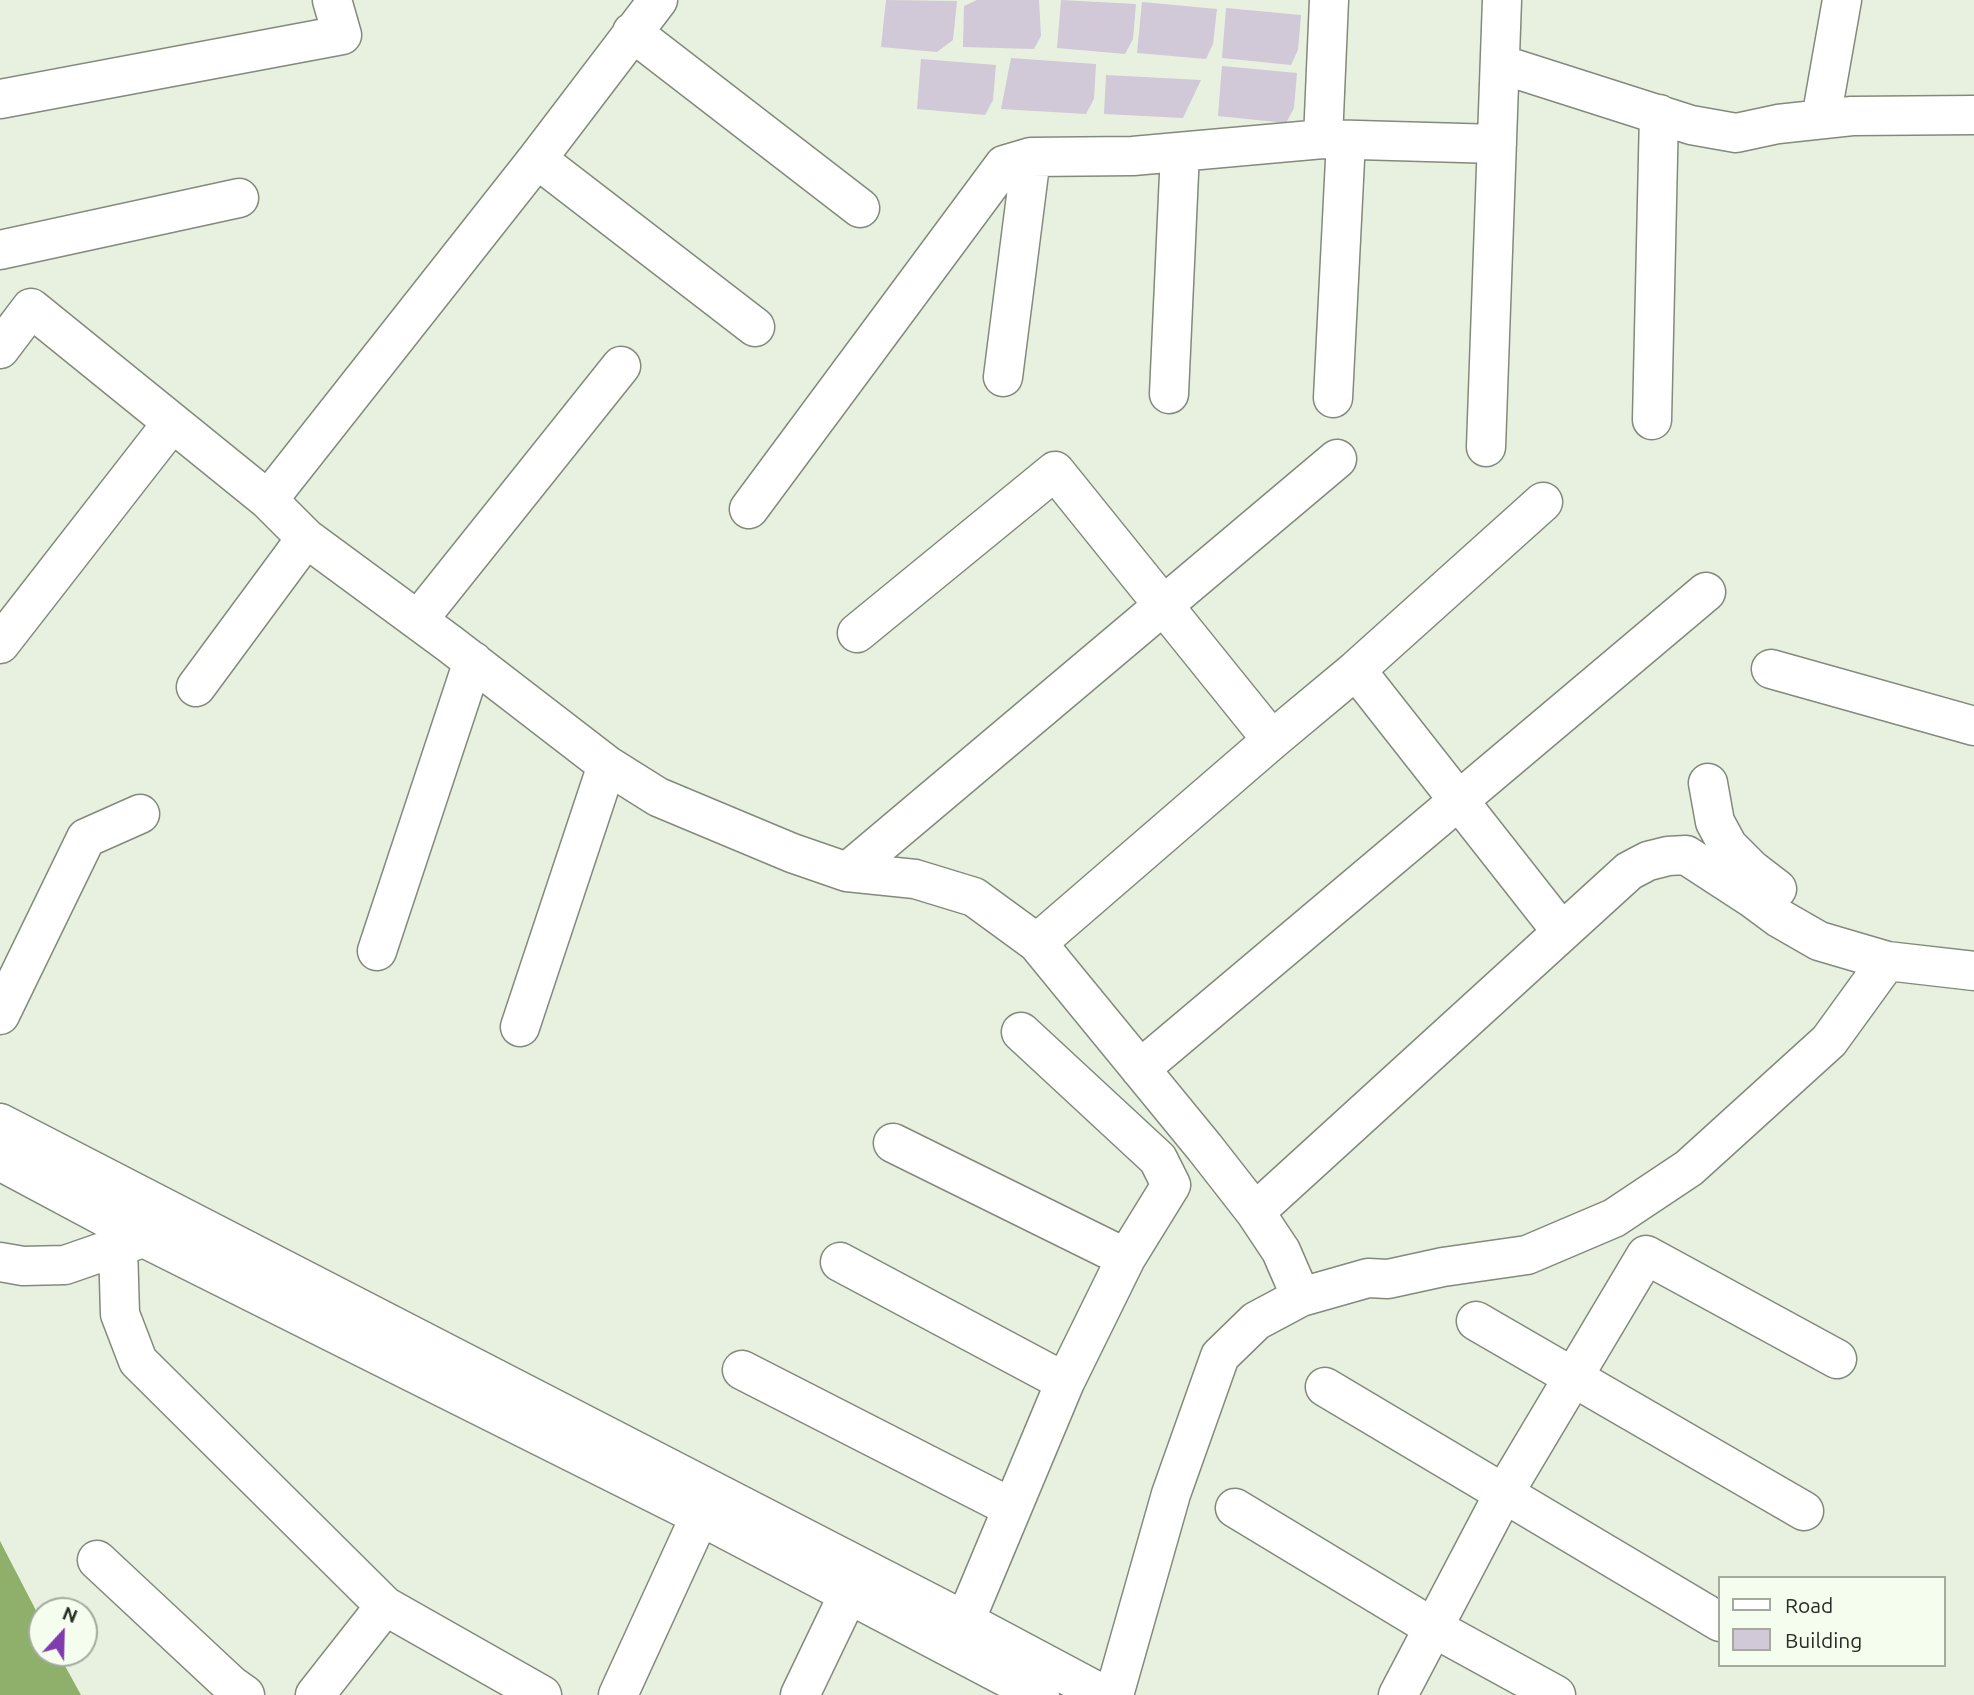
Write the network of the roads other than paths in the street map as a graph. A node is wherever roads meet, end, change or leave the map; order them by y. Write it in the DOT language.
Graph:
graph roads {
  1 [pos="332,0"];
  2 [pos="658,0"];
  3 [pos="1329,0"];
  4 [pos="1502,0"];
  5 [pos="1842,0"];
  6 [pos="632,32"];
  7 [pos="1500,64"];
  8 [pos="0,99"];
  9 [pos="1659,114"];
  10 [pos="1974,115"];
  11 [pos="1821,119"];
  12 [pos="1334,139"];
  13 [pos="1497,144"];
  14 [pos="1180,152"];
  15 [pos="1031,157"];
  16 [pos="537,159"];
  17 [pos="239,198"];
  18 [pos="860,208"];
  19 [pos="0,250"];
  20 [pos="755,327"];
  21 [pos="0,349"];
  22 [pos="621,366"];
  23 [pos="1003,377"];
  24 [pos="1169,394"];
  25 [pos="1333,398"];
  26 [pos="1652,420"];
  27 [pos="172,423"];
  28 [pos="1486,447"];
  29 [pos="1337,459"];
  30 [pos="268,500"];
  31 [pos="1543,502"];
  32 [pos="749,509"];
  33 [pos="306,538"];
  34 [pos="1706,592"];
  35 [pos="1163,605"];
  36 [pos="418,620"];
  37 [pos="858,633"];
  38 [pos="0,644"];
  39 [pos="472,661"];
  40 [pos="1771,669"];
  41 [pos="1356,670"];
  42 [pos="196,687"];
  43 [pos="1974,726"];
  44 [pos="1272,740"];
  45 [pos="607,765"];
  46 [pos="1708,783"];
  47 [pos="1459,800"];
  48 [pos="140,814"];
  49 [pos="847,872"];
  50 [pos="1562,932"];
  51 [pos="1037,943"];
  52 [pos="377,951"];
  53 [pos="1886,961"];
  54 [pos="1974,971"];
  55 [pos="0,1015"];
  56 [pos="520,1027"];
  57 [pos="1021,1032"];
  58 [pos="1140,1069"];
  59 [pos="0,1123"];
  60 [pos="893,1143"];
  61 [pos="0,1161"];
  62 [pos="1255,1212"];
  63 [pos="131,1242"];
  64 [pos="1126,1258"];
  65 [pos="0,1262"];
  66 [pos="839,1262"];
  67 [pos="1301,1297"];
  68 [pos="1476,1321"];
  69 [pos="1838,1359"];
  70 [pos="742,1370"];
  71 [pos="1574,1377"];
  72 [pos="1065,1382"];
  73 [pos="1325,1387"];
  74 [pos="1503,1495"];
  75 [pos="1012,1508"];
  76 [pos="1235,1508"];
  77 [pos="1804,1511"];
  78 [pos="700,1516"];
  79 [pos="97,1560"];
  80 [pos="849,1593"];
  81 [pos="385,1606"];
  82 [pos="965,1620"];
  83 [pos="1718,1621"];
  84 [pos="1432,1627"];
  85 [pos="244,1695"];
  86 [pos="315,1695"];
  87 [pos="542,1695"];
  88 [pos="618,1695"];
  89 [pos="800,1695"];
  90 [pos="1040,1695"];
  91 [pos="1104,1695"];
  92 [pos="1114,1695"];
  93 [pos="1398,1695"];
  94 [pos="1556,1695"];
  1 -- 8 [label="street"];
  2 -- 6 [label="street"];
  3 -- 12 [label="street"];
  4 -- 7 [label="street"];
  5 -- 11 [label="street"];
  6 -- 16 [label="street"];
  6 -- 18 [label="street"];
  7 -- 9 [label="street"];
  7 -- 13 [label="street"];
  9 -- 11 [label="street"];
  9 -- 26 [label="street"];
  10 -- 11 [label="street"];
  12 -- 13 [label="street"];
  12 -- 14 [label="street"];
  12 -- 25 [label="street"];
  13 -- 28 [label="street"];
  14 -- 15 [label="street"];
  14 -- 24 [label="street"];
  15 -- 23 [label="street"];
  15 -- 32 [label="street"];
  16 -- 20 [label="street"];
  16 -- 30 [label="street"];
  17 -- 19 [label="street"];
  21 -- 27 [label="street"];
  22 -- 36 [label="street"];
  27 -- 30 [label="street"];
  27 -- 38 [label="street"];
  29 -- 35 [label="street"];
  30 -- 33 [label="street"];
  31 -- 41 [label="street"];
  33 -- 36 [label="street"];
  33 -- 42 [label="street"];
  34 -- 47 [label="street"];
  35 -- 37 [label="street"];
  35 -- 44 [label="street"];
  35 -- 49 [label="street"];
  36 -- 39 [label="street"];
  39 -- 45 [label="street"];
  39 -- 52 [label="street"];
  40 -- 43 [label="street"];
  41 -- 44 [label="street"];
  41 -- 47 [label="street"];
  44 -- 51 [label="street"];
  45 -- 49 [label="street"];
  45 -- 56 [label="street"];
  46 -- 53 [label="street"];
  47 -- 50 [label="street"];
  47 -- 58 [label="street"];
  48 -- 55 [label="street"];
  49 -- 51 [label="street"];
  50 -- 53 [label="street"];
  50 -- 62 [label="street"];
  51 -- 58 [label="street"];
  53 -- 54 [label="street"];
  53 -- 67 [label="street"];
  57 -- 64 [label="street"];
  58 -- 62 [label="street"];
  59 -- 82 [label="street"];
  60 -- 64 [label="street"];
  61 -- 63 [label="street"];
  62 -- 67 [label="street"];
  63 -- 65 [label="street"];
  63 -- 78 [label="street"];
  63 -- 81 [label="street"];
  64 -- 72 [label="street"];
  66 -- 72 [label="street"];
  67 -- 92 [label="street"];
  68 -- 71 [label="street"];
  69 -- 71 [label="street"];
  70 -- 75 [label="street"];
  71 -- 74 [label="street"];
  71 -- 77 [label="street"];
  72 -- 75 [label="street"];
  73 -- 74 [label="street"];
  74 -- 83 [label="street"];
  74 -- 84 [label="street"];
  75 -- 82 [label="street"];
  76 -- 84 [label="street"];
  78 -- 80 [label="street"];
  78 -- 88 [label="street"];
  79 -- 85 [label="street"];
  80 -- 89 [label="street"];
  80 -- 90 [label="street"];
  81 -- 86 [label="street"];
  81 -- 87 [label="street"];
  82 -- 91 [label="street"];
  84 -- 93 [label="street"];
  84 -- 94 [label="street"];
}
